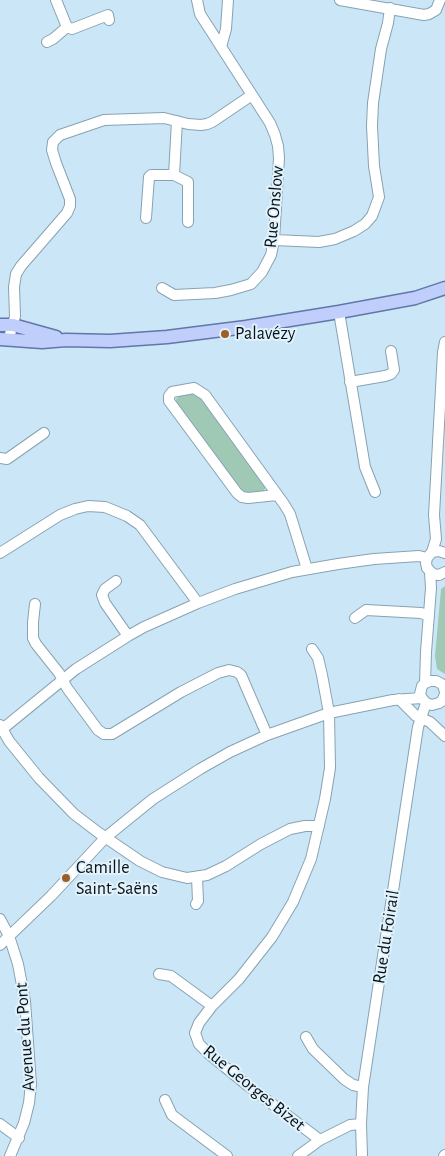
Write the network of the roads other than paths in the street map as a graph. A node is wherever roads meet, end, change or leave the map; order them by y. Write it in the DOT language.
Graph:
graph roads {
  1 [pos="56,0"];
  2 [pos="197,0"];
  3 [pos="228,0"];
  4 [pos="340,0"];
  5 [pos="440,0"];
  6 [pos="390,8"];
  7 [pos="109,20"];
  8 [pos="67,27"];
  9 [pos="47,42"];
  10 [pos="221,47"];
  11 [pos="252,95"];
  12 [pos="177,121"];
  13 [pos="174,175"];
  14 [pos="146,218"];
  15 [pos="188,222"];
  16 [pos="274,240"];
  17 [pos="162,288"];
  18 [pos="445,288"];
  19 [pos="445,296"];
  20 [pos="415,298"];
  21 [pos="338,312"];
  22 [pos="0,325"];
  23 [pos="13,325"];
  24 [pos="4,339"];
  25 [pos="66,340"];
  26 [pos="445,342"];
  27 [pos="391,350"];
  28 [pos="350,382"];
  29 [pos="44,433"];
  30 [pos="0,458"];
  31 [pos="375,492"];
  32 [pos="277,495"];
  33 [pos="436,539"];
  34 [pos="444,553"];
  35 [pos="0,554"];
  36 [pos="429,555"];
  37 [pos="307,569"];
  38 [pos="430,572"];
  39 [pos="444,573"];
  40 [pos="116,582"];
  41 [pos="431,588"];
  42 [pos="198,603"];
  43 [pos="35,604"];
  44 [pos="429,616"];
  45 [pos="355,618"];
  46 [pos="128,636"];
  47 [pos="312,649"];
  48 [pos="426,664"];
  49 [pos="62,680"];
  50 [pos="436,681"];
  51 [pos="425,683"];
  52 [pos="445,693"];
  53 [pos="399,700"];
  54 [pos="428,702"];
  55 [pos="329,713"];
  56 [pos="421,719"];
  57 [pos="1,728"];
  58 [pos="267,735"];
  59 [pos="445,736"];
  60 [pos="319,826"];
  61 [pos="106,837"];
  62 [pos="197,877"];
  63 [pos="196,904"];
  64 [pos="0,919"];
  65 [pos="9,936"];
  66 [pos="0,945"];
  67 [pos="159,974"];
  68 [pos="212,1006"];
  69 [pos="306,1037"];
  70 [pos="363,1086"];
  71 [pos="165,1100"];
  72 [pos="0,1124"];
  73 [pos="361,1124"];
  74 [pos="19,1138"];
  75 [pos="320,1140"];
  76 [pos="10,1156"];
  77 [pos="227,1156"];
  78 [pos="298,1156"];
  79 [pos="362,1156"];
  1 -- 8 [label="street"];
  2 -- 10 [label="street, Rue Onslow"];
  3 -- 10 [label="street"];
  4 -- 6 [label="street"];
  5 -- 6 [label="street"];
  6 -- 16 [label="street"];
  7 -- 8 [label="street"];
  8 -- 9 [label="street"];
  10 -- 11 [label="street, Rue Onslow"];
  11 -- 12 [label="street"];
  11 -- 16 [label="street, Rue Onslow"];
  12 -- 13 [label="street"];
  12 -- 23 [label="street"];
  13 -- 14 [label="street"];
  13 -- 15 [label="street"];
  16 -- 17 [label="street, Rue Onslow"];
  18 -- 20 [label="main road"];
  19 -- 20 [label="main road"];
  20 -- 21 [label="main road"];
  21 -- 25 [label="main road"];
  21 -- 28 [label="street"];
  22 -- 23 [label="main road"];
  23 -- 24 [label="street"];
  23 -- 25 [label="main road"];
  24 -- 25 [label="main road"];
  26 -- 33 [label="street"];
  27 -- 28 [label="street"];
  28 -- 31 [label="street"];
  29 -- 30 [label="street"];
  32 -- 32 [label="street"];
  32 -- 37 [label="street"];
  33 -- 34 [label="street"];
  33 -- 36 [label="street"];
  34 -- 36 [label="street"];
  35 -- 42 [label="street"];
  36 -- 37 [label="street"];
  36 -- 38 [label="street"];
  37 -- 42 [label="street"];
  38 -- 39 [label="street"];
  38 -- 41 [label="street"];
  39 -- 41 [label="street"];
  40 -- 46 [label="street"];
  41 -- 44 [label="street"];
  42 -- 46 [label="street"];
  43 -- 49 [label="street"];
  44 -- 45 [label="street"];
  44 -- 48 [label="street"];
  46 -- 49 [label="street"];
  47 -- 55 [label="street, Rue Georges Bizet"];
  48 -- 50 [label="street"];
  48 -- 51 [label="street"];
  49 -- 57 [label="street"];
  49 -- 58 [label="street"];
  50 -- 51 [label="street"];
  50 -- 52 [label="street"];
  51 -- 54 [label="street"];
  52 -- 54 [label="street"];
  53 -- 54 [label="street"];
  53 -- 55 [label="street"];
  53 -- 56 [label="street"];
  54 -- 56 [label="street, Rue du Foirail"];
  55 -- 58 [label="street"];
  55 -- 60 [label="street, Rue Georges Bizet"];
  56 -- 59 [label="street"];
  56 -- 70 [label="street, Rue du Foirail"];
  57 -- 61 [label="street"];
  58 -- 61 [label="street"];
  60 -- 62 [label="street"];
  60 -- 68 [label="street, Rue Georges Bizet"];
  61 -- 62 [label="street"];
  61 -- 65 [label="street"];
  62 -- 63 [label="street"];
  64 -- 65 [label="street, Avenue du Pont"];
  65 -- 66 [label="street"];
  65 -- 74 [label="street, Avenue du Pont"];
  67 -- 68 [label="street"];
  68 -- 75 [label="street, Rue Georges Bizet"];
  69 -- 70 [label="street"];
  70 -- 73 [label="street, Rue du Foirail"];
  71 -- 77 [label="street"];
  72 -- 74 [label="street"];
  73 -- 75 [label="street"];
  73 -- 79 [label="street, Rue du Foirail"];
  74 -- 76 [label="street, Avenue du Pont"];
  75 -- 78 [label="street"];
}
